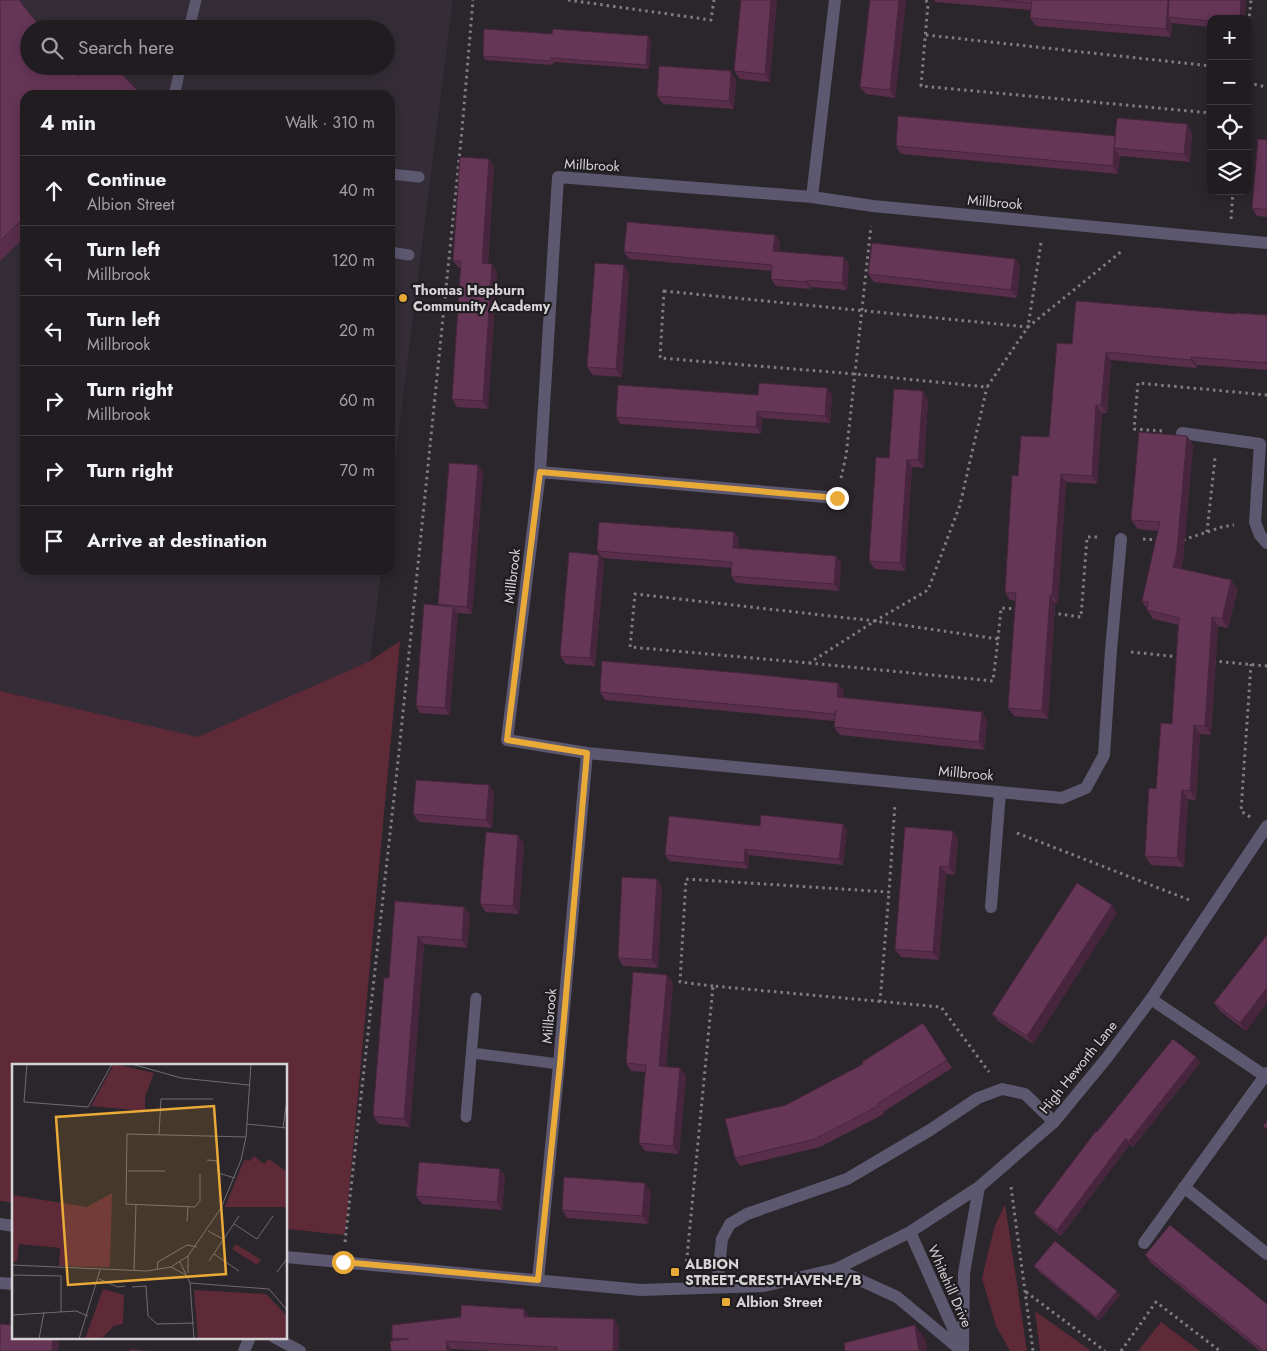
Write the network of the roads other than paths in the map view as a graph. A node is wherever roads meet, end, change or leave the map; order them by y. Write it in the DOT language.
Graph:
graph roads {
  1 [pos="196,0"];
  2 [pos="835,0"];
  3 [pos="191,20"];
  4 [pos="179,75"];
  5 [pos="175,90"];
  6 [pos="395,175"];
  7 [pos="419,178"];
  8 [pos="812,196"];
  9 [pos="1267,243"];
  10 [pos="395,253"];
  11 [pos="409,255"];
  12 [pos="1182,433"];
  13 [pos="540,472"];
  14 [pos="837,498"];
  15 [pos="1121,539"];
  16 [pos="1267,543"];
  17 [pos="587,753"];
  18 [pos="1000,792"];
  19 [pos="1267,827"];
  20 [pos="991,907"];
  21 [pos="476,998"];
  22 [pos="1151,999"];
  23 [pos="472,1053"];
  24 [pos="560,1064"];
  25 [pos="1266,1074"];
  26 [pos="466,1117"];
  27 [pos="1054,1122"];
  28 [pos="978,1187"];
  29 [pos="1184,1187"];
  30 [pos="910,1232"];
  31 [pos="1144,1243"];
  32 [pos="1267,1254"];
  33 [pos="288,1257"];
  34 [pos="836,1269"];
  35 [pos="538,1280"];
  36 [pos="717,1287"];
  37 [pos="250,1338"];
  38 [pos="276,1338"];
  39 [pos="244,1351"];
  40 [pos="300,1351"];
  41 [pos="963,1351"];
  1 -- 3 [label="lane"];
  2 -- 8 [label="street"];
  4 -- 5 [label="lane"];
  6 -- 7 [label="lane"];
  8 -- 9 [label="street, Millbrook"];
  8 -- 13 [label="street, Millbrook"];
  10 -- 11 [label="lane"];
  12 -- 16 [label="street"];
  13 -- 14 [label="street"];
  13 -- 17 [label="street, Millbrook"];
  15 -- 18 [label="street, Millbrook"];
  17 -- 18 [label="street, Millbrook"];
  17 -- 24 [label="street, Millbrook"];
  18 -- 20 [label="street"];
  19 -- 22 [label="street, High Heworth Lane"];
  21 -- 23 [label="lane"];
  22 -- 25 [label="street"];
  22 -- 27 [label="street, High Heworth Lane"];
  23 -- 24 [label="lane"];
  23 -- 26 [label="lane"];
  24 -- 35 [label="street, Millbrook"];
  25 -- 29 [label="street"];
  27 -- 28 [label="street, High Heworth Lane"];
  27 -- 36 [label="street"];
  28 -- 30 [label="street, High Heworth Lane"];
  28 -- 41 [label="street"];
  29 -- 31 [label="street"];
  29 -- 32 [label="street"];
  30 -- 34 [label="street, High Heworth Lane"];
  30 -- 41 [label="street, Whitehill Drive"];
  33 -- 35 [label="street"];
  34 -- 36 [label="street, High Heworth Lane"];
  34 -- 41 [label="street"];
  35 -- 36 [label="street"];
  37 -- 39 [label="street"];
  38 -- 40 [label="street"];
}
